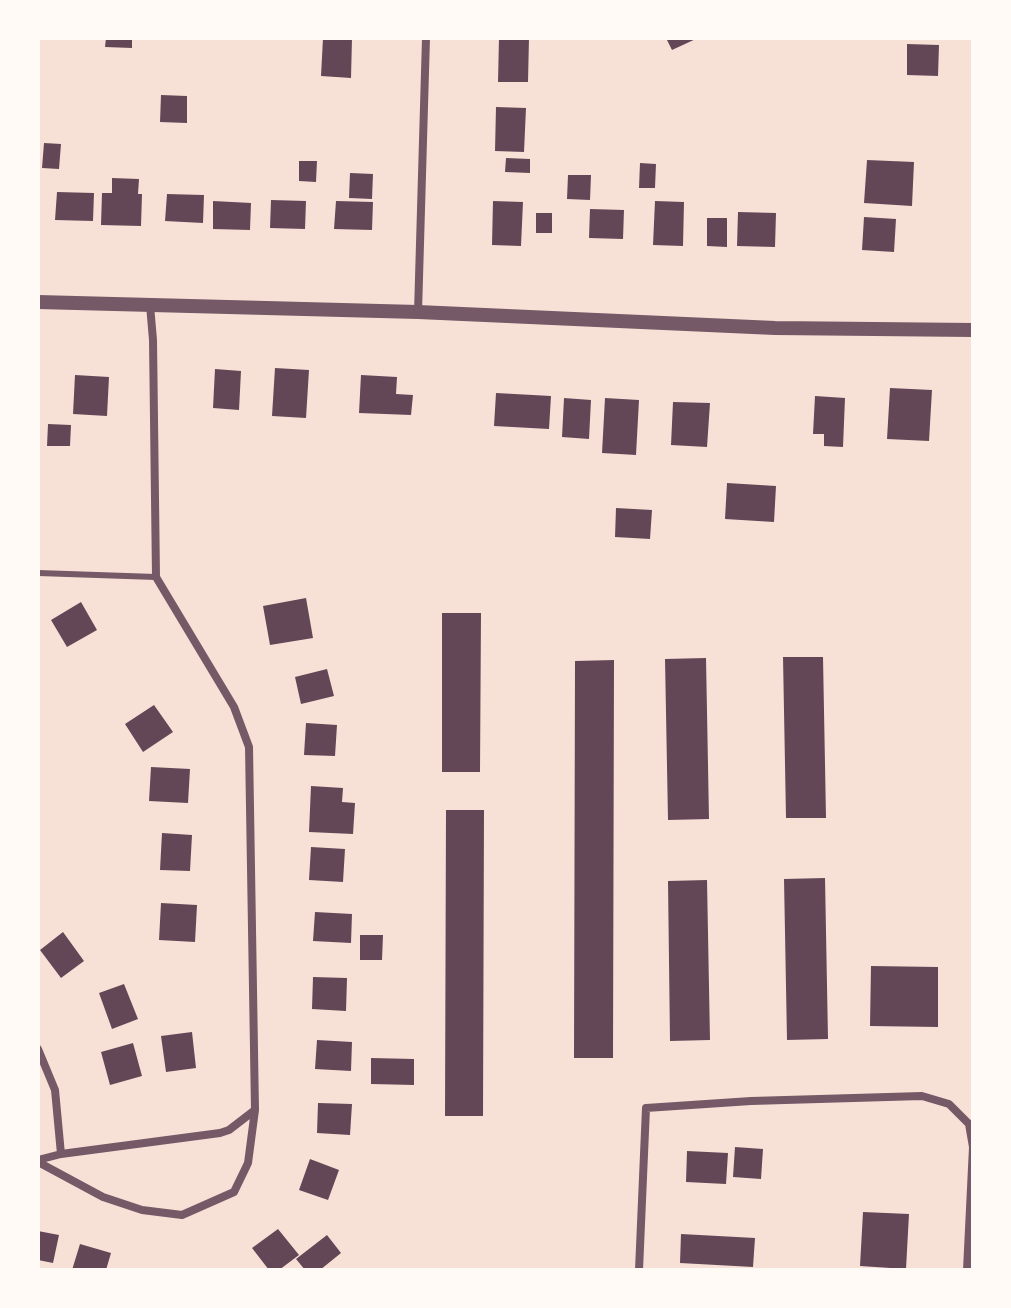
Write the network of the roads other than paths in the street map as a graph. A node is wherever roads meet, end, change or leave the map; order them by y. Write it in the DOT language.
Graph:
graph roads {
  1 [pos="426,38"];
  2 [pos="38,302"];
  3 [pos="150,305"];
  4 [pos="418,312"];
  5 [pos="973,330"];
  6 [pos="38,573"];
  7 [pos="156,577"];
  8 [pos="38,1049"];
  9 [pos="255,1110"];
  10 [pos="973,1147"];
  11 [pos="61,1154"];
  12 [pos="38,1161"];
  13 [pos="639,1270"];
  14 [pos="967,1270"];
  1 -- 4 [label="street"];
  2 -- 3 [label="street"];
  3 -- 4 [label="street"];
  3 -- 7 [label="street"];
  4 -- 5 [label="street"];
  6 -- 7 [label="lane"];
  7 -- 9 [label="street"];
  8 -- 11 [label="street"];
  9 -- 11 [label="street"];
  9 -- 12 [label="street"];
  10 -- 13 [label="street"];
  10 -- 14 [label="street"];
  11 -- 12 [label="street"];
}
